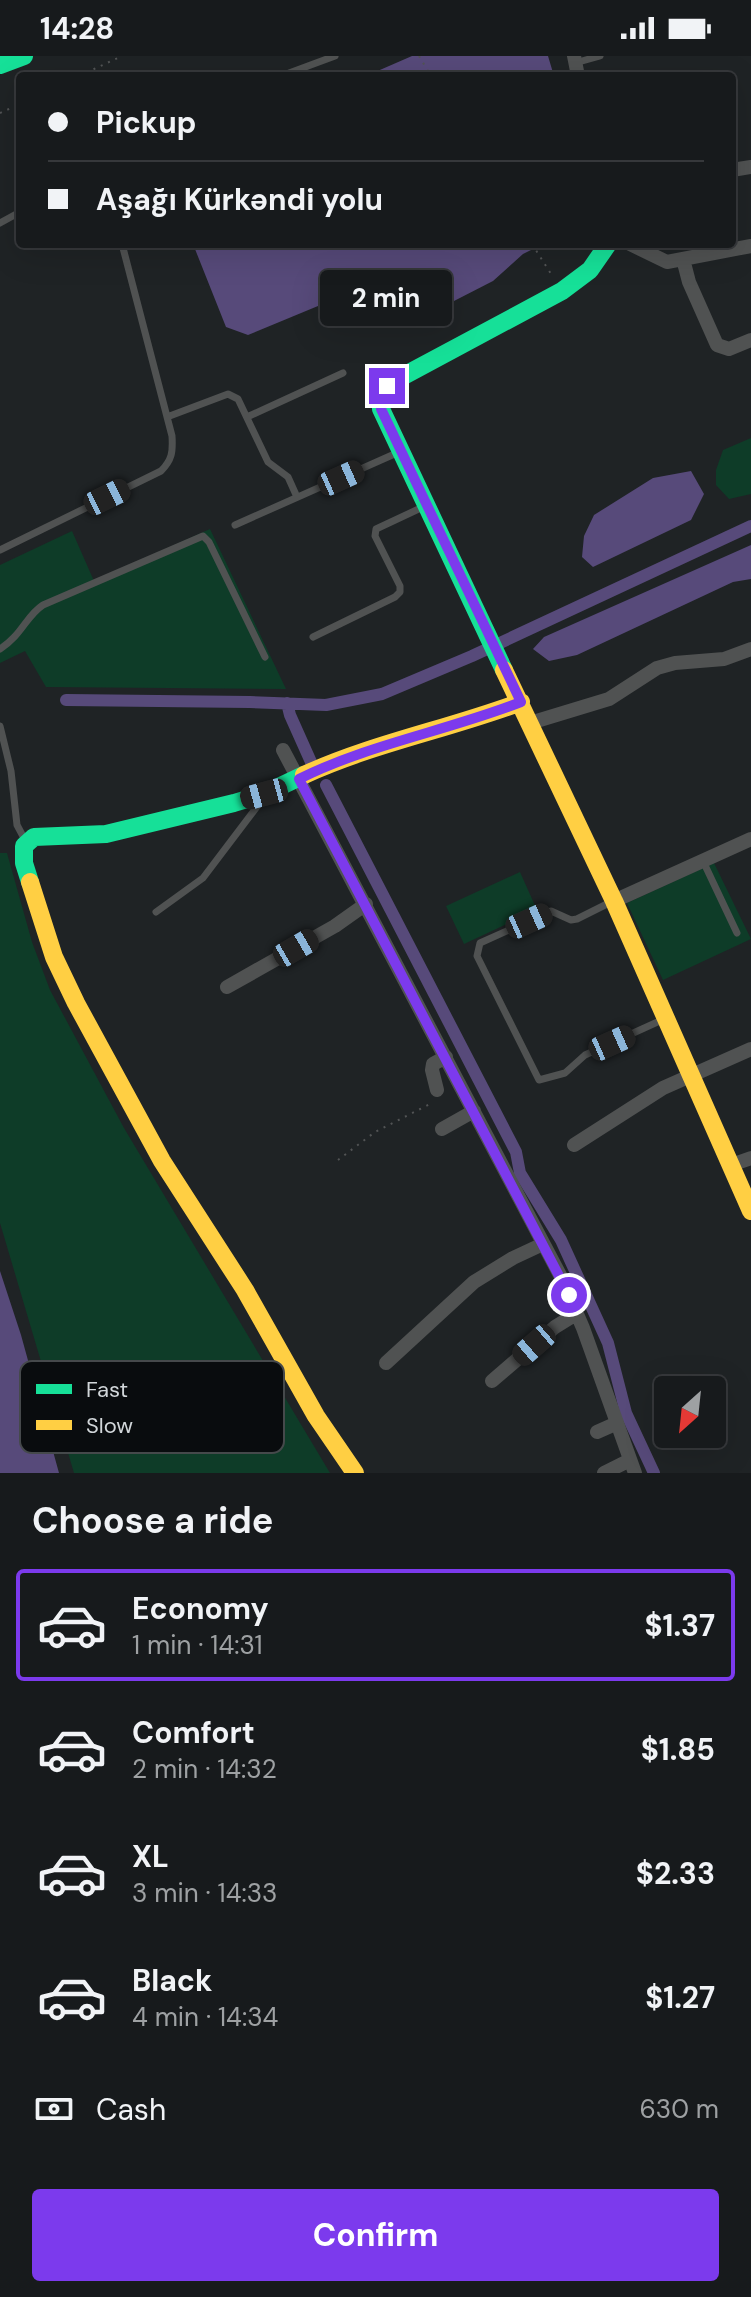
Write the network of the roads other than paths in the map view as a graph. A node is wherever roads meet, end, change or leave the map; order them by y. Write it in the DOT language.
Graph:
graph roads {
  1 [pos="24,56"];
  2 [pos="335,56"];
  3 [pos="600,56"];
  4 [pos="0,65"];
  5 [pos="576,65"];
  6 [pos="292,72"];
  7 [pos="751,246"];
  8 [pos="123,248"];
  9 [pos="605,248"];
  10 [pos="642,248"];
  11 [pos="683,259"];
  12 [pos="751,340"];
  13 [pos="343,373"];
  14 [pos="167,417"];
  15 [pos="247,417"];
  16 [pos="401,451"];
  17 [pos="297,497"];
  18 [pos="427,505"];
  19 [pos="235,525"];
  20 [pos="0,550"];
  21 [pos="313,637"];
  22 [pos="0,649"];
  23 [pos="750,652"];
  24 [pos="265,657"];
  25 [pos="521,702"];
  26 [pos="530,723"];
  27 [pos="0,726"];
  28 [pos="283,750"];
  29 [pos="299,779"];
  30 [pos="264,794"];
  31 [pos="751,839"];
  32 [pos="26,841"];
  33 [pos="703,861"];
  34 [pos="614,901"];
  35 [pos="366,904"];
  36 [pos="156,912"];
  37 [pos="737,933"];
  38 [pos="227,987"];
  39 [pos="666,1018"];
  40 [pos="751,1049"];
  41 [pos="446,1057"];
  42 [pos="691,1075"];
  43 [pos="436,1096"];
  44 [pos="474,1111"];
  45 [pos="442,1129"];
  46 [pos="574,1145"];
  47 [pos="751,1158"];
  48 [pos="731,1165"];
  49 [pos="751,1211"];
  50 [pos="543,1244"];
  51 [pos="576,1314"];
  52 [pos="386,1363"];
  53 [pos="492,1381"];
  54 [pos="615,1424"];
  55 [pos="597,1432"];
  56 [pos="632,1466"];
  57 [pos="355,1473"];
  58 [pos="604,1473"];
  1 -- 4 [label="street"];
  2 -- 6 [label="lane"];
  3 -- 5 [label="lane"];
  7 -- 11 [label="street"];
  8 -- 14 [label="lane"];
  9 -- 16 [label="street"];
  10 -- 11 [label="street"];
  11 -- 12 [label="street"];
  13 -- 15 [label="lane"];
  14 -- 15 [label="lane"];
  14 -- 20 [label="lane"];
  15 -- 17 [label="lane"];
  16 -- 17 [label="lane"];
  16 -- 18 [label="street"];
  17 -- 19 [label="lane"];
  18 -- 21 [label="lane"];
  18 -- 25 [label="street"];
  22 -- 24 [label="lane"];
  23 -- 26 [label="street"];
  25 -- 26 [label="street"];
  25 -- 29 [label="street"];
  26 -- 34 [label="street"];
  27 -- 32 [label="lane"];
  28 -- 29 [label="street"];
  29 -- 30 [label="street"];
  29 -- 35 [label="street"];
  30 -- 32 [label="street"];
  30 -- 36 [label="lane"];
  31 -- 33 [label="street"];
  32 -- 57 [label="street"];
  33 -- 34 [label="street"];
  33 -- 37 [label="lane"];
  34 -- 39 [label="street"];
  34 -- 39 [label="lane"];
  35 -- 38 [label="street"];
  35 -- 41 [label="street"];
  39 -- 42 [label="street"];
  40 -- 42 [label="street"];
  41 -- 43 [label="street"];
  41 -- 44 [label="street"];
  42 -- 46 [label="street"];
  42 -- 48 [label="street"];
  44 -- 45 [label="street"];
  44 -- 50 [label="street"];
  47 -- 48 [label="street"];
  48 -- 49 [label="street"];
  50 -- 51 [label="street"];
  50 -- 52 [label="street"];
  51 -- 53 [label="street"];
  51 -- 54 [label="street"];
  54 -- 55 [label="street"];
  54 -- 56 [label="street"];
  56 -- 58 [label="street"];
}
